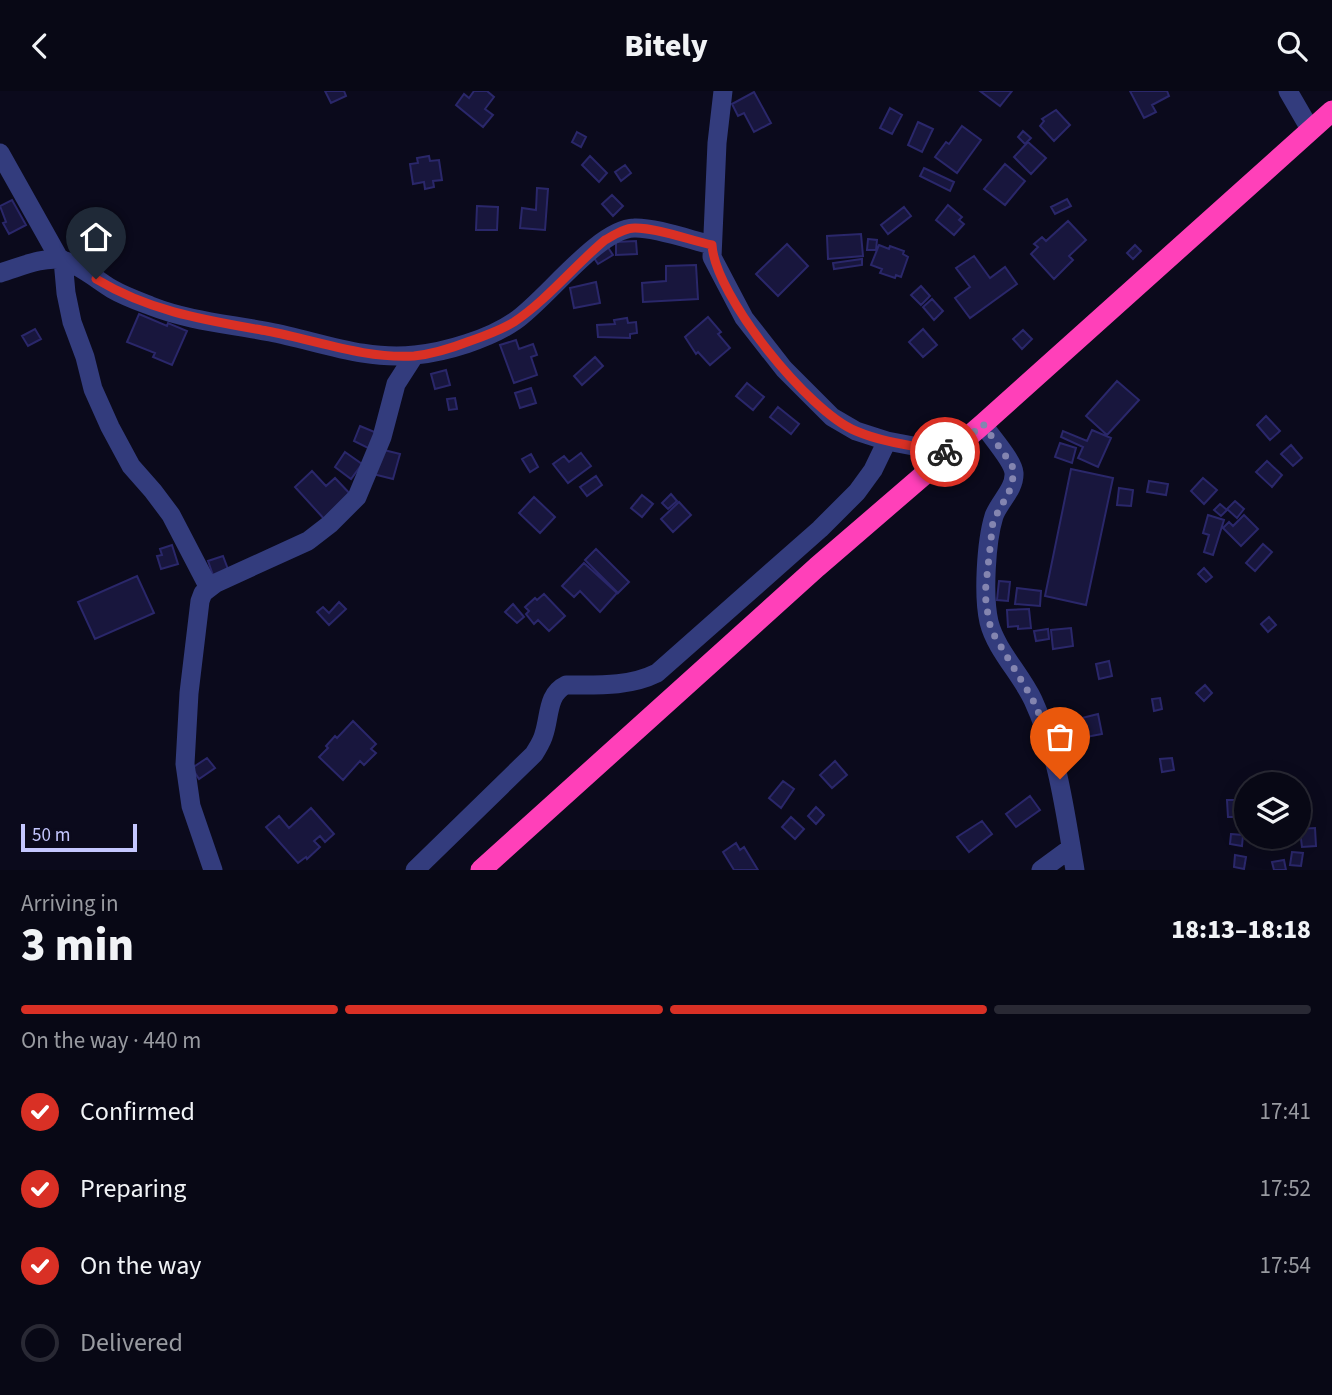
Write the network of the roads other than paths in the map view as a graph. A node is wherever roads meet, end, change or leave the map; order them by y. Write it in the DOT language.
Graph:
graph roads {
  1 [pos="723,91"];
  2 [pos="1288,91"];
  3 [pos="1332,111"];
  4 [pos="1310,129"];
  5 [pos="0,153"];
  6 [pos="712,245"];
  7 [pos="61,260"];
  8 [pos="0,273"];
  9 [pos="414,356"];
  10 [pos="983,424"];
  11 [pos="887,441"];
  12 [pos="950,453"];
  13 [pos="209,588"];
  14 [pos="1071,848"];
  15 [pos="213,870"];
  16 [pos="415,870"];
  17 [pos="481,870"];
  18 [pos="1041,870"];
  19 [pos="1074,870"];
  1 -- 6 [label="street"];
  2 -- 4 [label="street"];
  3 -- 4 [label="highway"];
  4 -- 10 [label="highway"];
  5 -- 7 [label="street"];
  6 -- 9 [label="street"];
  6 -- 11 [label="street"];
  7 -- 8 [label="street"];
  7 -- 9 [label="street"];
  7 -- 13 [label="street"];
  9 -- 13 [label="street"];
  10 -- 12 [label="highway"];
  10 -- 14 [label="street"];
  11 -- 12 [label="street"];
  11 -- 16 [label="street"];
  12 -- 17 [label="highway"];
  13 -- 15 [label="street"];
  14 -- 18 [label="street"];
  14 -- 19 [label="street"];
}
